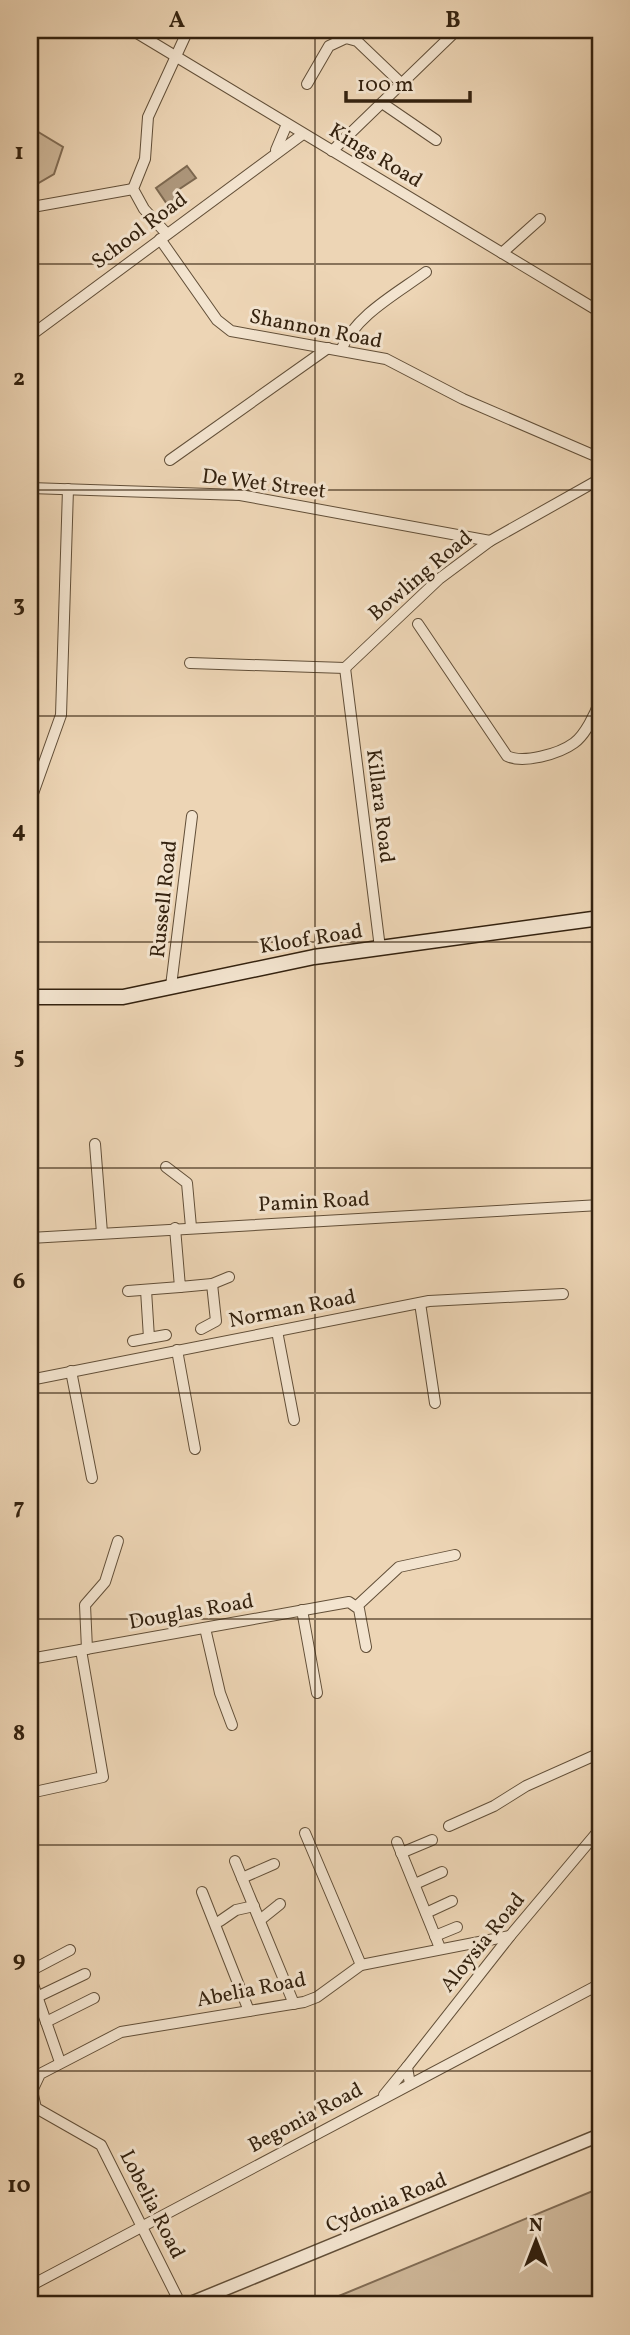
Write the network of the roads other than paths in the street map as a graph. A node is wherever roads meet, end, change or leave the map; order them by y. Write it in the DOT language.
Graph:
graph roads {
  1 [pos="132,30"];
  2 [pos="187,30"];
  3 [pos="457,30"];
  4 [pos="176,56"];
  5 [pos="307,84"];
  6 [pos="401,84"];
  7 [pos="382,103"];
  8 [pos="288,124"];
  9 [pos="303,134"];
  10 [pos="436,140"];
  11 [pos="332,151"];
  12 [pos="272,156"];
  13 [pos="133,189"];
  14 [pos="38,206"];
  15 [pos="540,219"];
  16 [pos="163,237"];
  17 [pos="502,253"];
  18 [pos="426,272"];
  19 [pos="600,312"];
  20 [pos="30,336"];
  21 [pos="328,348"];
  22 [pos="341,350"];
  23 [pos="598,457"];
  24 [pos="170,460"];
  25 [pos="600,479"];
  26 [pos="30,488"];
  27 [pos="68,489"];
  28 [pos="490,541"];
  29 [pos="418,624"];
  30 [pos="190,663"];
  31 [pos="345,668"];
  32 [pos="600,701"];
  33 [pos="30,802"];
  34 [pos="192,816"];
  35 [pos="600,918"];
  36 [pos="380,948"];
  37 [pos="171,986"];
  38 [pos="30,997"];
  39 [pos="95,1143"];
  40 [pos="166,1167"];
  41 [pos="600,1205"];
  42 [pos="191,1227"];
  43 [pos="175,1228"];
  44 [pos="102,1233"];
  45 [pos="30,1238"];
  46 [pos="229,1277"];
  47 [pos="212,1284"];
  48 [pos="180,1287"];
  49 [pos="146,1290"];
  50 [pos="128,1291"];
  51 [pos="563,1294"];
  52 [pos="419,1303"];
  53 [pos="201,1329"];
  54 [pos="277,1331"];
  55 [pos="166,1335"];
  56 [pos="149,1338"];
  57 [pos="132,1341"];
  58 [pos="177,1350"];
  59 [pos="71,1371"];
  60 [pos="30,1380"];
  61 [pos="435,1403"];
  62 [pos="294,1420"];
  63 [pos="195,1449"];
  64 [pos="30,1458"];
  65 [pos="32,1474"];
  66 [pos="92,1478"];
  67 [pos="118,1541"];
  68 [pos="455,1555"];
  69 [pos="357,1606"];
  70 [pos="302,1611"];
  71 [pos="205,1628"];
  72 [pos="366,1647"];
  73 [pos="84,1649"];
  74 [pos="30,1659"];
  75 [pos="317,1693"];
  76 [pos="232,1725"];
  77 [pos="600,1753"];
  78 [pos="30,1793"];
  79 [pos="449,1826"];
  80 [pos="600,1829"];
  81 [pos="305,1833"];
  82 [pos="432,1840"];
  83 [pos="397,1842"];
  84 [pos="401,1853"];
  85 [pos="235,1861"];
  86 [pos="274,1864"];
  87 [pos="442,1872"];
  88 [pos="242,1878"];
  89 [pos="415,1885"];
  90 [pos="202,1892"];
  91 [pos="452,1901"];
  92 [pos="280,1904"];
  93 [pos="254,1906"];
  94 [pos="426,1913"];
  95 [pos="260,1920"];
  96 [pos="220,1921"];
  97 [pos="457,1927"];
  98 [pos="435,1936"];
  99 [pos="510,1936"];
  100 [pos="440,1948"];
  101 [pos="70,1950"];
  102 [pos="361,1965"];
  103 [pos="85,1974"];
  104 [pos="600,1984"];
  105 [pos="37,1997"];
  106 [pos="94,1998"];
  107 [pos="294,2004"];
  108 [pos="249,2011"];
  109 [pos="46,2022"];
  110 [pos="60,2062"];
  111 [pos="407,2067"];
  112 [pos="40,2074"];
  113 [pos="410,2084"];
  114 [pos="381,2098"];
  115 [pos="600,2135"];
  116 [pos="144,2226"];
  117 [pos="30,2286"];
  118 [pos="184,2305"];
  1 -- 4 [label="street, Kings Road"];
  2 -- 4 [label="street"];
  3 -- 6 [label="street"];
  4 -- 8 [label="street, Kings Road"];
  4 -- 13 [label="street"];
  5 -- 6 [label="street"];
  6 -- 7 [label="street"];
  7 -- 10 [label="street"];
  7 -- 11 [label="street"];
  8 -- 9 [label="street, Kings Road"];
  8 -- 12 [label="street, School Road"];
  9 -- 11 [label="street, Kings Road"];
  9 -- 12 [label="street, School Road"];
  11 -- 17 [label="street, Kings Road"];
  12 -- 16 [label="street, School Road"];
  13 -- 14 [label="street"];
  13 -- 16 [label="street, Shannon Road"];
  15 -- 17 [label="street"];
  16 -- 20 [label="street, School Road"];
  16 -- 21 [label="street, Shannon Road"];
  17 -- 19 [label="street, Kings Road"];
  18 -- 22 [label="street"];
  21 -- 22 [label="street, Shannon Road"];
  21 -- 24 [label="street"];
  22 -- 23 [label="street, Shannon Road"];
  25 -- 28 [label="street, Bowling Road"];
  26 -- 27 [label="street, De Wet Street"];
  27 -- 28 [label="street, De Wet Street"];
  27 -- 33 [label="street"];
  28 -- 31 [label="street, Bowling Road"];
  29 -- 32 [label="street"];
  30 -- 31 [label="street"];
  31 -- 36 [label="street, Killara Road"];
  34 -- 37 [label="street, Russell Road"];
  35 -- 36 [label="main road, Kloof Road"];
  36 -- 37 [label="main road, Kloof Road"];
  37 -- 38 [label="main road, Kloof Road"];
  39 -- 44 [label="street"];
  40 -- 42 [label="street"];
  41 -- 42 [label="street, Pamin Road"];
  42 -- 43 [label="street, Pamin Road"];
  43 -- 44 [label="street, Pamin Road"];
  43 -- 48 [label="street"];
  44 -- 45 [label="street, Pamin Road"];
  46 -- 47 [label="street"];
  47 -- 48 [label="street"];
  47 -- 53 [label="street"];
  48 -- 49 [label="street"];
  49 -- 50 [label="street"];
  49 -- 56 [label="street"];
  51 -- 52 [label="street, Norman Road"];
  52 -- 54 [label="street, Norman Road"];
  52 -- 61 [label="street"];
  54 -- 58 [label="street, Norman Road"];
  54 -- 62 [label="street"];
  55 -- 56 [label="street"];
  56 -- 57 [label="street"];
  58 -- 59 [label="street, Norman Road"];
  58 -- 63 [label="street"];
  59 -- 60 [label="street, Norman Road"];
  59 -- 66 [label="street"];
  64 -- 65 [label="street"];
  67 -- 73 [label="street"];
  68 -- 69 [label="street"];
  69 -- 70 [label="street, Douglas Road"];
  69 -- 72 [label="street"];
  70 -- 71 [label="street, Douglas Road"];
  70 -- 75 [label="street"];
  71 -- 73 [label="street, Douglas Road"];
  71 -- 76 [label="street"];
  73 -- 74 [label="street, Douglas Road"];
  73 -- 78 [label="street"];
  77 -- 79 [label="street"];
  80 -- 99 [label="street, Aloysia Road"];
  81 -- 102 [label="street"];
  82 -- 84 [label="street"];
  83 -- 84 [label="street"];
  84 -- 89 [label="street"];
  85 -- 88 [label="street"];
  86 -- 88 [label="street"];
  87 -- 89 [label="street"];
  88 -- 93 [label="street"];
  89 -- 94 [label="street"];
  90 -- 108 [label="street"];
  91 -- 94 [label="street"];
  92 -- 95 [label="street"];
  93 -- 95 [label="street"];
  93 -- 96 [label="street"];
  94 -- 98 [label="street"];
  95 -- 107 [label="street"];
  97 -- 98 [label="street"];
  98 -- 100 [label="street"];
  99 -- 100 [label="street, Abelia Road"];
  99 -- 111 [label="street, Aloysia Road"];
  100 -- 102 [label="street, Abelia Road"];
  101 -- 105 [label="street"];
  102 -- 107 [label="street, Abelia Road"];
  103 -- 105 [label="street"];
  104 -- 113 [label="street, Begonia Road"];
  105 -- 109 [label="street"];
  106 -- 109 [label="street"];
  107 -- 108 [label="street, Abelia Road"];
  108 -- 110 [label="street, Abelia Road"];
  109 -- 110 [label="street"];
  110 -- 112 [label="street, Abelia Road"];
  111 -- 113 [label="street"];
  111 -- 114 [label="street, Aloysia Road"];
  112 -- 116 [label="street, Lobelia Road"];
  113 -- 114 [label="street, Begonia Road"];
  114 -- 116 [label="street, Begonia Road"];
  115 -- 118 [label="street, Cydonia Road"];
  116 -- 117 [label="street, Begonia Road"];
  116 -- 118 [label="street, Lobelia Road"];
}
